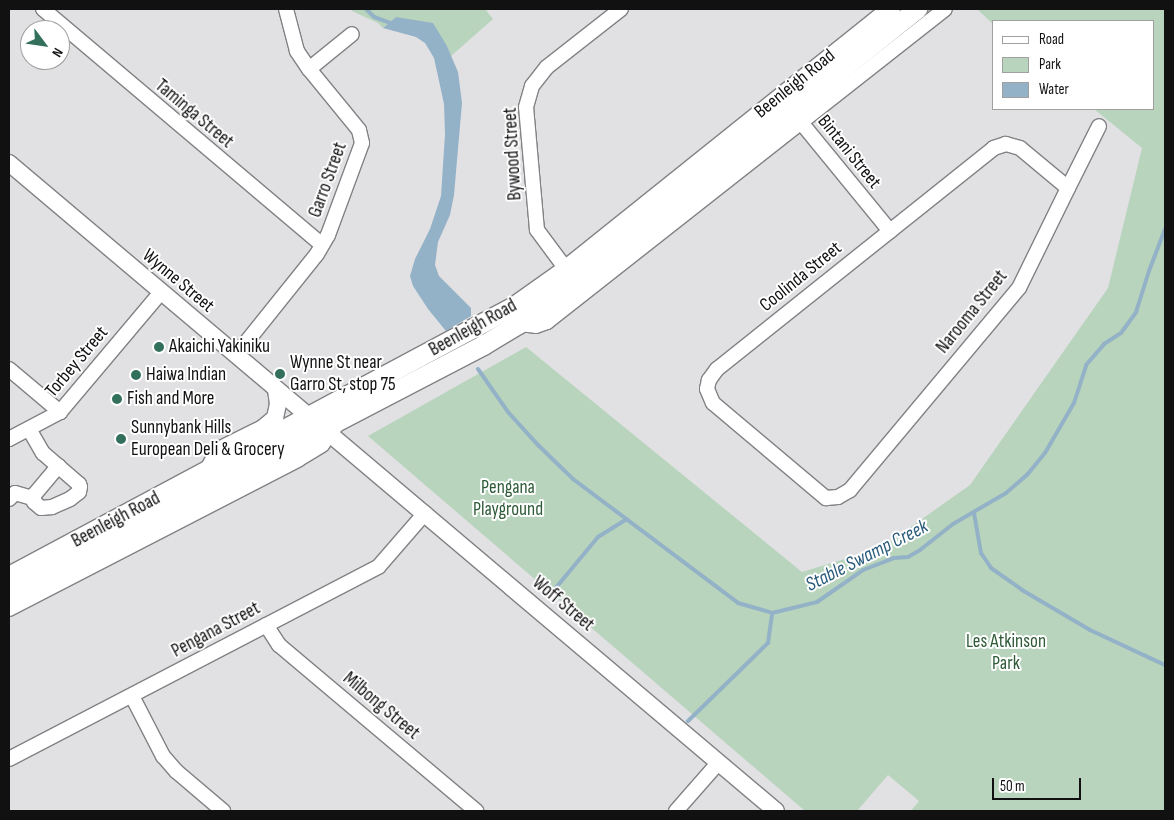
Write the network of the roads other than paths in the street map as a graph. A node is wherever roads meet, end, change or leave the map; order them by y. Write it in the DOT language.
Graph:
graph roads {
  1 [pos="43,9"];
  2 [pos="286,9"];
  3 [pos="621,9"];
  4 [pos="890,9"];
  5 [pos="944,9"];
  6 [pos="910,11"];
  7 [pos="352,34"];
  8 [pos="309,69"];
  9 [pos="790,109"];
  10 [pos="1099,126"];
  11 [pos="9,163"];
  12 [pos="1068,188"];
  13 [pos="890,231"];
  14 [pos="322,245"];
  15 [pos="566,269"];
  16 [pos="161,292"];
  17 [pos="236,355"];
  18 [pos="9,369"];
  19 [pos="276,390"];
  20 [pos="60,412"];
  21 [pos="320,427"];
  22 [pos="29,429"];
  23 [pos="9,439"];
  24 [pos="58,466"];
  25 [pos="207,471"];
  26 [pos="838,496"];
  27 [pos="32,498"];
  28 [pos="9,499"];
  29 [pos="425,513"];
  30 [pos="9,576"];
  31 [pos="9,592"];
  32 [pos="9,609"];
  33 [pos="266,625"];
  34 [pos="132,696"];
  35 [pos="9,760"];
  36 [pos="719,762"];
  37 [pos="223,811"];
  38 [pos="476,811"];
  39 [pos="676,811"];
  40 [pos="776,811"];
  1 -- 14 [label="street, Taminga Street"];
  2 -- 8 [label="street, Garro Street"];
  3 -- 15 [label="street, Bywood Street"];
  4 -- 9 [label="main road, Beenleigh Road"];
  5 -- 9 [label="street, Beenleigh Road"];
  6 -- 9 [label="main road, Beenleigh Road"];
  7 -- 8 [label="street"];
  8 -- 14 [label="street, Garro Street"];
  9 -- 13 [label="street, Bintani Street"];
  9 -- 15 [label="main road, Beenleigh Road"];
  9 -- 21 [label="main road, Beenleigh Road"];
  10 -- 12 [label="street, Narooma Street"];
  11 -- 16 [label="street, Wynne Street"];
  12 -- 13 [label="street, Coolinda Street"];
  12 -- 26 [label="street, Narooma Street"];
  13 -- 26 [label="street, Coolinda Street"];
  14 -- 17 [label="street, Garro Street"];
  15 -- 21 [label="main road, Beenleigh Road"];
  16 -- 17 [label="street, Wynne Street"];
  16 -- 20 [label="street, Torbey Street"];
  17 -- 19 [label="street, Wynne Street"];
  18 -- 20 [label="street"];
  19 -- 21 [label="street, Wynne Street"];
  19 -- 25 [label="street"];
  20 -- 22 [label="street, Torbey Street"];
  21 -- 25 [label="main road, Beenleigh Road"];
  21 -- 29 [label="street, Woff Street"];
  21 -- 31 [label="main road, Beenleigh Road"];
  21 -- 32 [label="street, Beenleigh Road"];
  22 -- 23 [label="street, Torbey Street"];
  22 -- 24 [label="street"];
  24 -- 27 [label="street"];
  24 -- 27 [label="street"];
  25 -- 30 [label="main road, Beenleigh Road"];
  27 -- 28 [label="street"];
  29 -- 33 [label="street, Pengana Street"];
  29 -- 36 [label="street, Woff Street"];
  33 -- 34 [label="street, Pengana Street"];
  33 -- 38 [label="street, Milbong Street"];
  34 -- 35 [label="street, Pengana Street"];
  34 -- 37 [label="street"];
  36 -- 39 [label="street"];
  36 -- 40 [label="street, Woff Street"];
}
